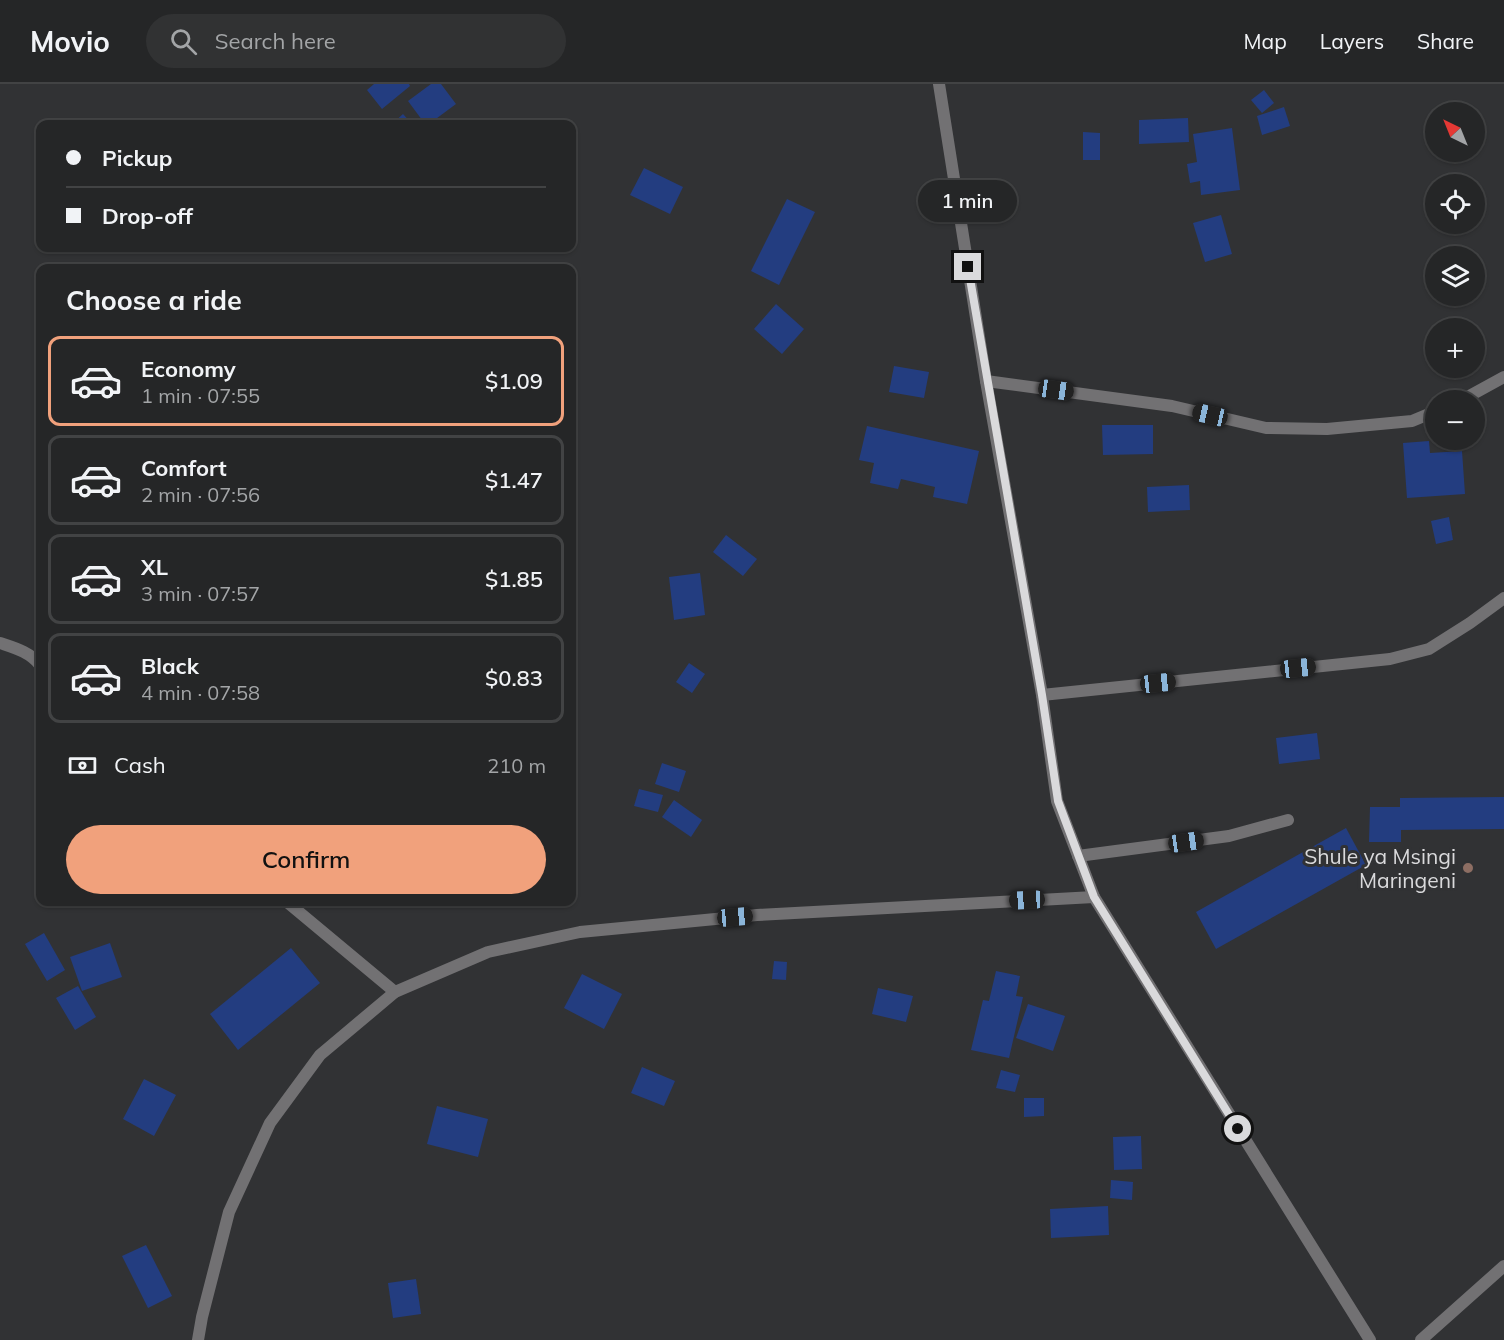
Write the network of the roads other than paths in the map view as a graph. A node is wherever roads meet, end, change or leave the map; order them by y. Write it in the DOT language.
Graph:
graph roads {
  1 [pos="939,84"];
  2 [pos="1504,377"];
  3 [pos="986,381"];
  4 [pos="1480,390"];
  5 [pos="1425,416"];
  6 [pos="1504,598"];
  7 [pos="0,643"];
  8 [pos="36,660"];
  9 [pos="1042,695"];
  10 [pos="1288,820"];
  11 [pos="1078,856"];
  12 [pos="1094,897"];
  13 [pos="292,906"];
  14 [pos="395,992"];
  15 [pos="1504,1266"];
  16 [pos="198,1340"];
  17 [pos="1370,1340"];
  18 [pos="1421,1340"];
  1 -- 3 [label="street"];
  2 -- 4 [label="street"];
  3 -- 5 [label="street"];
  3 -- 9 [label="street"];
  6 -- 9 [label="street"];
  7 -- 8 [label="street"];
  9 -- 11 [label="street"];
  10 -- 11 [label="street"];
  11 -- 12 [label="street"];
  12 -- 14 [label="street"];
  12 -- 17 [label="street"];
  13 -- 14 [label="street"];
  14 -- 16 [label="street"];
  15 -- 18 [label="street"];
}
